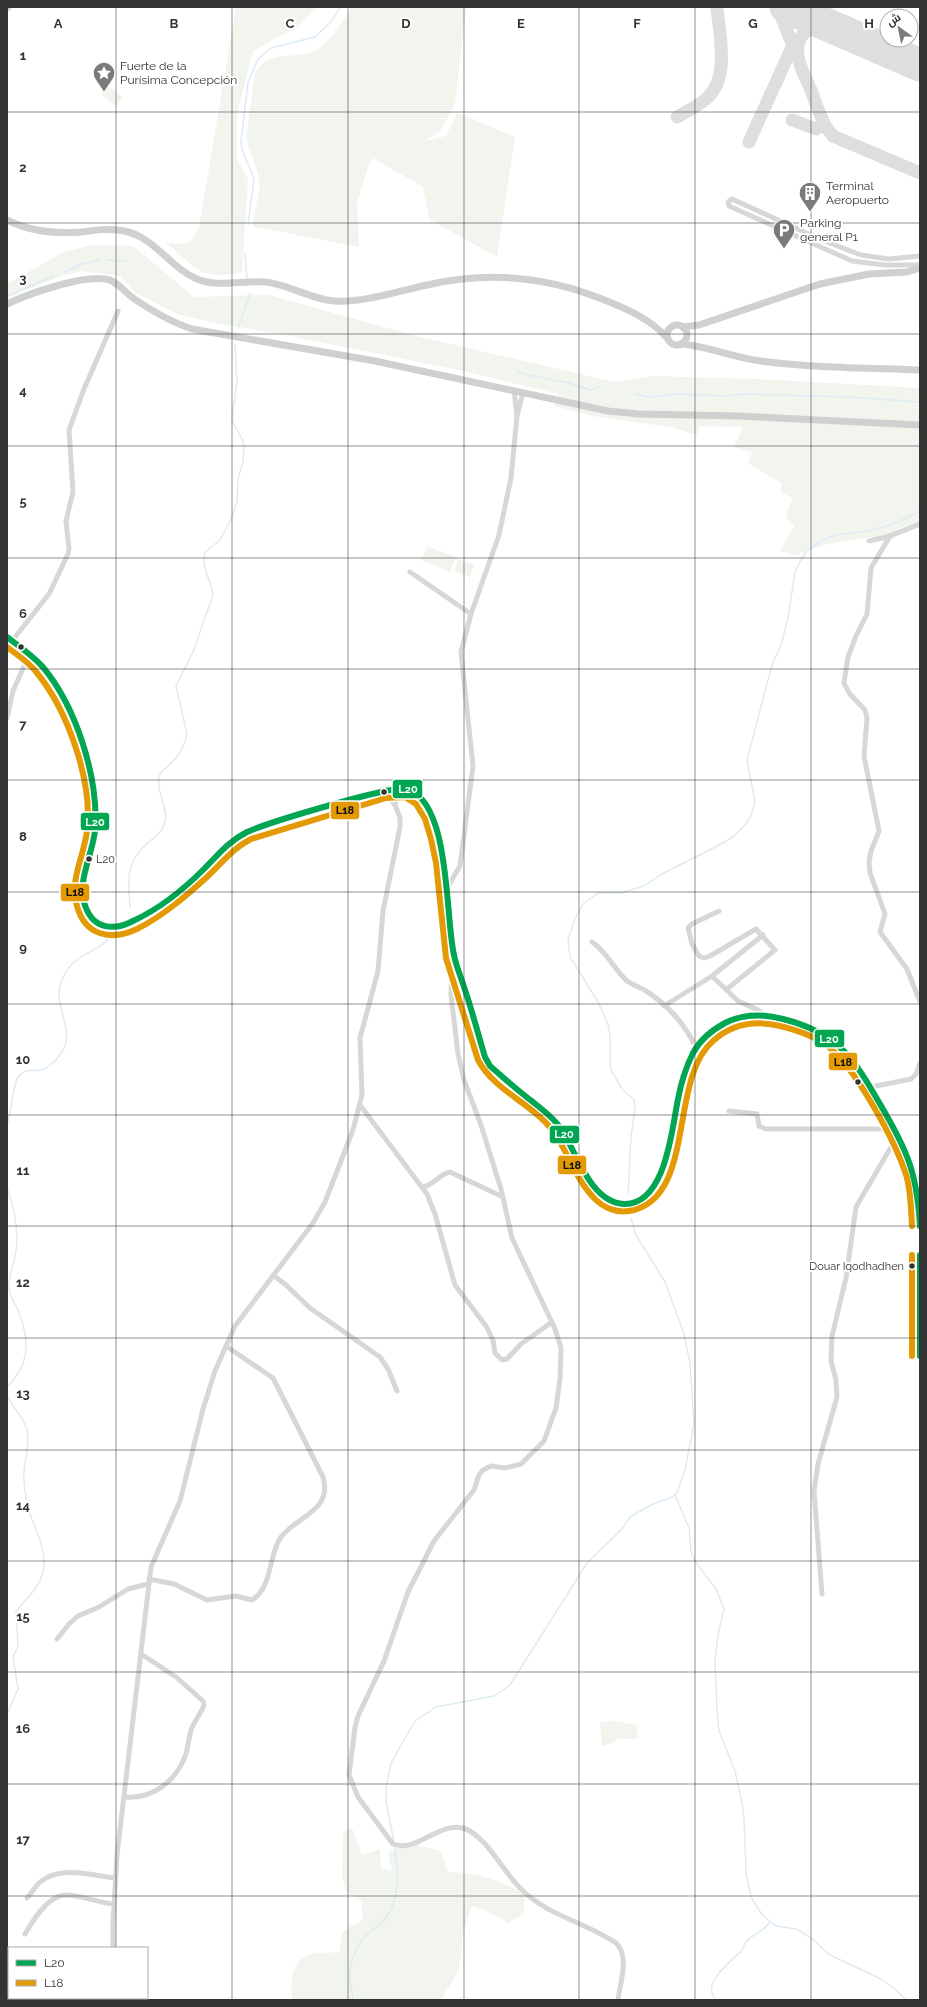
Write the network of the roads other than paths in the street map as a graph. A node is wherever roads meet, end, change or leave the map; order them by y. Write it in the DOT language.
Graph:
graph roads {
  1 [pos="761,212"];
  2 [pos="759,219"];
  3 [pos="7,220"];
  4 [pos="798,229"];
  5 [pos="795,235"];
  6 [pos="833,244"];
  7 [pos="830,251"];
  8 [pos="920,256"];
  9 [pos="920,265"];
  10 [pos="920,268"];
  11 [pos="907,272"];
  12 [pos="920,275"];
  13 [pos="7,304"];
  14 [pos="118,312"];
  15 [pos="654,324"];
  16 [pos="699,325"];
  17 [pos="673,326"];
  18 [pos="683,327"];
  19 [pos="687,335"];
  20 [pos="667,338"];
  21 [pos="681,344"];
  22 [pos="699,346"];
  23 [pos="920,370"];
  24 [pos="514,390"];
  25 [pos="523,392"];
  26 [pos="517,416"];
  27 [pos="920,425"];
  28 [pos="920,524"];
  29 [pos="890,536"];
  30 [pos="869,541"];
  31 [pos="410,572"];
  32 [pos="471,614"];
  33 [pos="10,639"];
  34 [pos="29,655"];
  35 [pos="7,718"];
  36 [pos="399,788"];
  37 [pos="384,790"];
  38 [pos="396,805"];
  39 [pos="447,889"];
  40 [pos="720,911"];
  41 [pos="763,935"];
  42 [pos="592,942"];
  43 [pos="453,953"];
  44 [pos="712,976"];
  45 [pos="727,989"];
  46 [pos="920,1002"];
  47 [pos="664,1006"];
  48 [pos="764,1015"];
  49 [pos="696,1048"];
  50 [pos="920,1063"];
  51 [pos="871,1087"];
  52 [pos="360,1105"];
  53 [pos="729,1111"];
  54 [pos="897,1132"];
  55 [pos="423,1187"];
  56 [pos="503,1197"];
  57 [pos="920,1226"];
  58 [pos="920,1255"];
  59 [pos="273,1275"];
  60 [pos="552,1322"];
  61 [pos="226,1346"];
  62 [pos="920,1356"];
  63 [pos="397,1391"];
  64 [pos="148,1581"];
  65 [pos="822,1594"];
  66 [pos="57,1639"];
  67 [pos="141,1654"];
  68 [pos="124,1797"];
  69 [pos="115,1878"];
  70 [pos="27,1898"];
  71 [pos="114,1904"];
  72 [pos="25,1934"];
  73 [pos="113,1947"];
  74 [pos="618,2000"];
  1 -- 2 [label="street"];
  1 -- 2 [label="street"];
  1 -- 4 [label="street"];
  2 -- 5 [label="street"];
  3 -- 15 [label="street"];
  4 -- 5 [label="street"];
  4 -- 6 [label="street"];
  5 -- 7 [label="street"];
  6 -- 7 [label="street"];
  6 -- 8 [label="street"];
  7 -- 9 [label="street"];
  10 -- 11 [label="street"];
  11 -- 12 [label="street"];
  11 -- 16 [label="street"];
  13 -- 24 [label="street"];
  14 -- 33 [label="street"];
  15 -- 17 [label="street"];
  15 -- 20 [label="street"];
  16 -- 18 [label="street"];
  16 -- 19 [label="street"];
  17 -- 18 [label="street"];
  17 -- 20 [label="street"];
  18 -- 19 [label="street"];
  19 -- 21 [label="street"];
  19 -- 22 [label="street"];
  20 -- 21 [label="street"];
  21 -- 22 [label="street"];
  22 -- 23 [label="street"];
  24 -- 25 [label="street"];
  24 -- 26 [label="street"];
  25 -- 26 [label="street"];
  25 -- 27 [label="street"];
  26 -- 32 [label="street"];
  28 -- 29 [label="street"];
  29 -- 30 [label="street"];
  29 -- 46 [label="street"];
  31 -- 32 [label="street"];
  32 -- 39 [label="street"];
  33 -- 34 [label="street"];
  34 -- 35 [label="street"];
  34 -- 37 [label="street"];
  36 -- 37 [label="street"];
  36 -- 38 [label="street"];
  36 -- 39 [label="street"];
  37 -- 38 [label="street"];
  38 -- 52 [label="street"];
  39 -- 43 [label="street"];
  40 -- 41 [label="street"];
  41 -- 44 [label="street"];
  41 -- 45 [label="street"];
  42 -- 47 [label="street"];
  43 -- 49 [label="street"];
  43 -- 56 [label="street"];
  44 -- 45 [label="street"];
  44 -- 47 [label="street"];
  45 -- 48 [label="street"];
  47 -- 49 [label="street"];
  48 -- 49 [label="street"];
  48 -- 51 [label="street"];
  50 -- 51 [label="street"];
  51 -- 54 [label="street"];
  52 -- 55 [label="street"];
  52 -- 59 [label="street"];
  53 -- 54 [label="street"];
  54 -- 57 [label="street"];
  54 -- 65 [label="street"];
  55 -- 56 [label="street"];
  55 -- 60 [label="street"];
  56 -- 60 [label="street"];
  58 -- 62 [label="street"];
  59 -- 61 [label="street"];
  59 -- 63 [label="street"];
  60 -- 74 [label="street"];
  61 -- 64 [label="street"];
  61 -- 64 [label="street"];
  64 -- 66 [label="street"];
  64 -- 67 [label="street"];
  67 -- 68 [label="street"];
  67 -- 68 [label="street"];
  68 -- 69 [label="street"];
  69 -- 70 [label="street"];
  69 -- 71 [label="street"];
  71 -- 72 [label="street"];
  71 -- 73 [label="street"];
}
